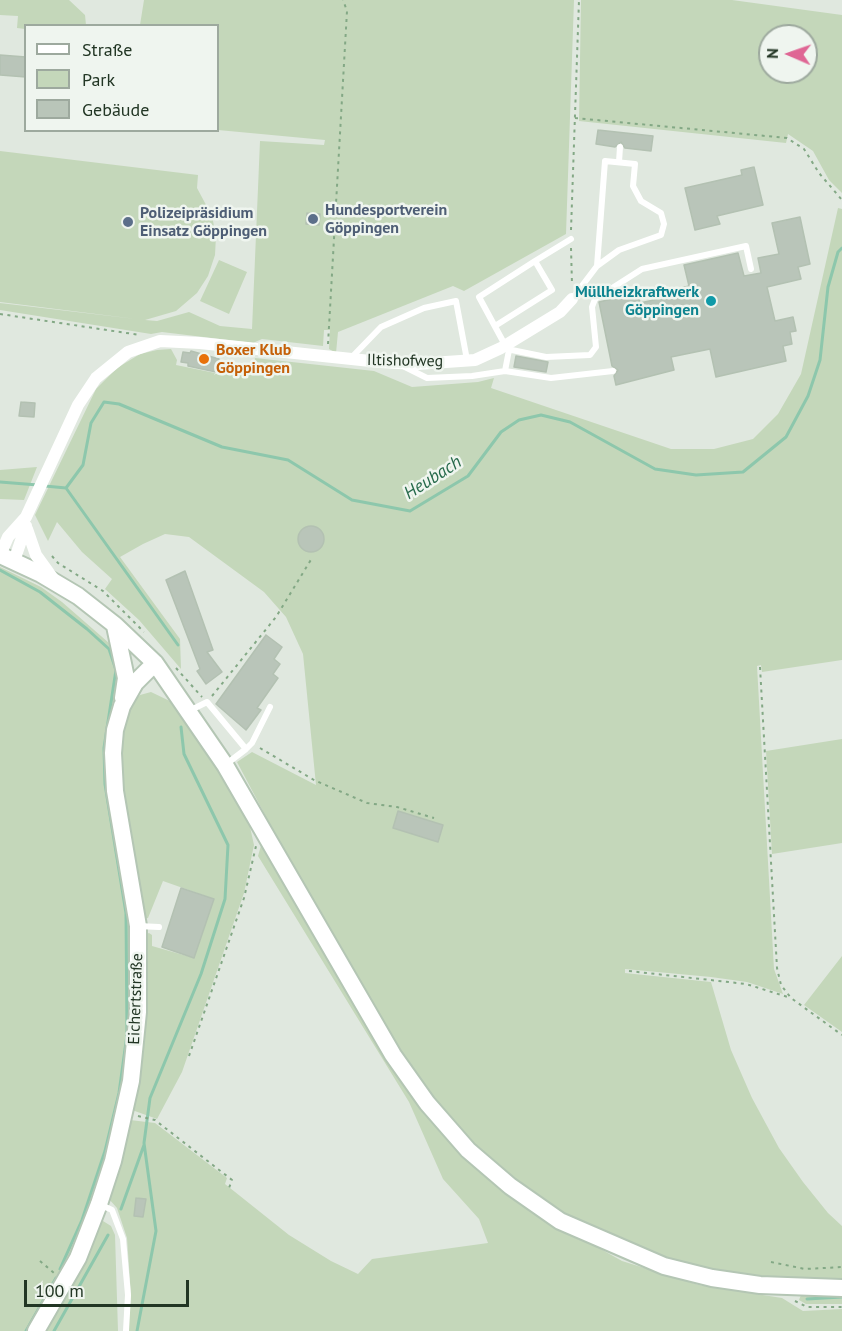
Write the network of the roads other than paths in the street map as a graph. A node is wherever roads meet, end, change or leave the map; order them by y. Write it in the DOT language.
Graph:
graph roads {
  1 [pos="620,147"];
  2 [pos="619,162"];
  3 [pos="571,239"];
  4 [pos="535,261"];
  5 [pos="597,266"];
  6 [pos="751,268"];
  7 [pos="572,299"];
  8 [pos="495,326"];
  9 [pos="505,348"];
  10 [pos="350,359"];
  11 [pos="467,360"];
  12 [pos="397,363"];
  13 [pos="505,371"];
  14 [pos="613,371"];
  15 [pos="27,518"];
  16 [pos="4,538"];
  17 [pos="5,557"];
  18 [pos="57,583"];
  19 [pos="115,625"];
  20 [pos="155,663"];
  21 [pos="122,706"];
  22 [pos="270,707"];
  23 [pos="189,711"];
  24 [pos="246,749"];
  25 [pos="225,765"];
  26 [pos="138,926"];
  27 [pos="159,927"];
  28 [pos="99,1204"];
  29 [pos="842,1288"];
  30 [pos="36,1331"];
  31 [pos="126,1331"];
  1 -- 2 [label="lane"];
  2 -- 5 [label="lane"];
  2 -- 5 [label="lane"];
  3 -- 4 [label="lane"];
  4 -- 8 [label="lane"];
  4 -- 8 [label="lane"];
  5 -- 7 [label="lane"];
  6 -- 9 [label="lane"];
  7 -- 9 [label="street, Iltishofweg"];
  8 -- 9 [label="lane"];
  9 -- 11 [label="street, Iltishofweg"];
  9 -- 13 [label="lane"];
  10 -- 11 [label="lane"];
  10 -- 12 [label="street, Iltishofweg"];
  10 -- 15 [label="street, Iltishofweg"];
  11 -- 12 [label="street, Iltishofweg"];
  12 -- 13 [label="lane"];
  13 -- 14 [label="lane"];
  15 -- 16 [label="street, Iltishofweg"];
  15 -- 17 [label="street, Iltishofweg"];
  15 -- 18 [label="street"];
  16 -- 17 [label="street, Iltishofweg"];
  17 -- 18 [label="main road"];
  18 -- 19 [label="main road"];
  19 -- 20 [label="main road"];
  19 -- 21 [label="main road"];
  20 -- 21 [label="main road, Eichertstraße"];
  20 -- 23 [label="main road"];
  21 -- 26 [label="main road, Eichertstraße"];
  22 -- 24 [label="lane"];
  23 -- 24 [label="lane"];
  23 -- 25 [label="main road"];
  24 -- 25 [label="lane"];
  25 -- 29 [label="main road"];
  26 -- 27 [label="lane"];
  26 -- 28 [label="main road, Eichertstraße"];
  28 -- 30 [label="main road, Eichertstraße"];
  28 -- 31 [label="lane"];
}
